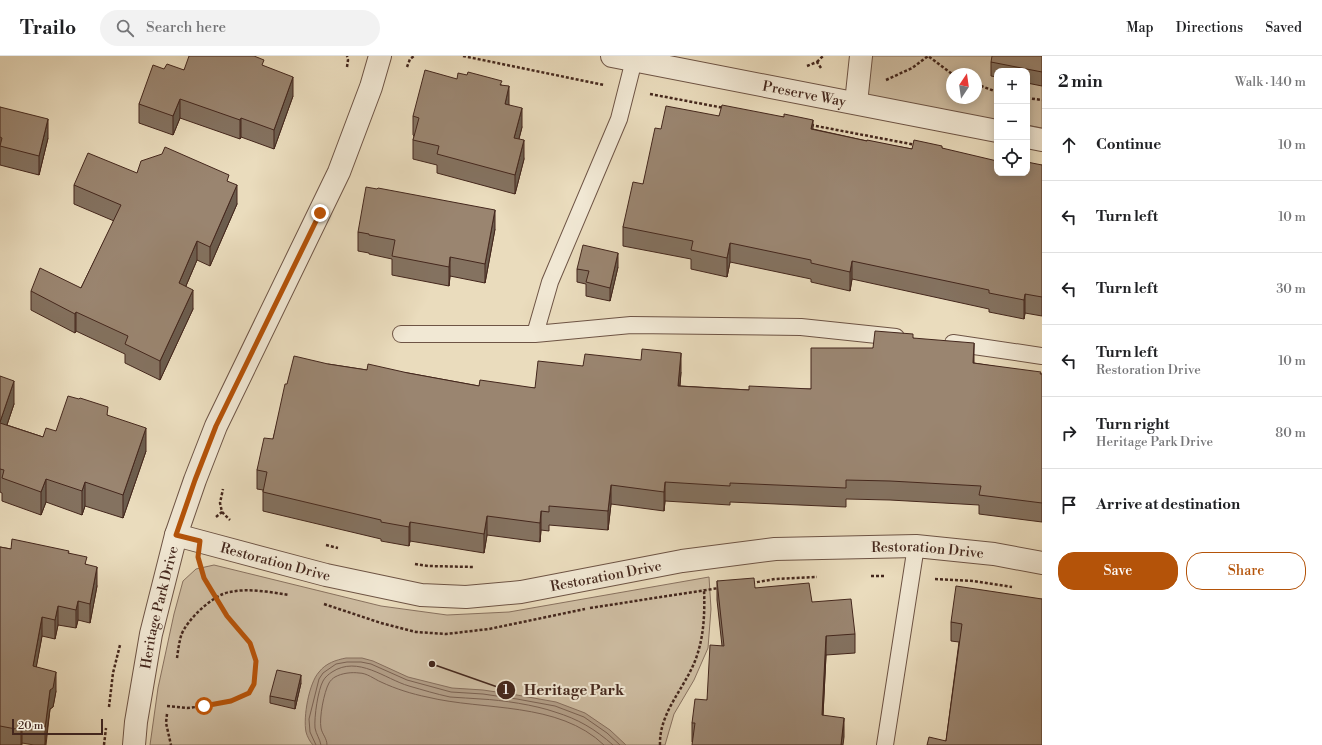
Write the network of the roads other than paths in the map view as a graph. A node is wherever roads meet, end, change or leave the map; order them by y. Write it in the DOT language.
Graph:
graph roads {
  1 [pos="380,56"];
  2 [pos="612,56"];
  3 [pos="861,56"];
  4 [pos="635,58"];
  5 [pos="856,103"];
  6 [pos="994,130"];
  7 [pos="1030,138"];
  8 [pos="1042,140"];
  9 [pos="401,334"];
  10 [pos="535,334"];
  11 [pos="909,338"];
  12 [pos="940,342"];
  13 [pos="1042,356"];
  14 [pos="176,535"];
  15 [pos="916,546"];
  16 [pos="1042,563"];
  17 [pos="134,745"];
  18 [pos="885,745"];
  1 -- 14 [label="street, Heritage Park Drive"];
  2 -- 4 [label="street, Preserve Way"];
  3 -- 5 [label="street"];
  4 -- 5 [label="street, Preserve Way"];
  4 -- 10 [label="lane"];
  5 -- 6 [label="street, Preserve Way"];
  7 -- 8 [label="street"];
  9 -- 10 [label="lane"];
  10 -- 11 [label="lane"];
  12 -- 13 [label="lane"];
  14 -- 15 [label="street, Restoration Drive"];
  14 -- 17 [label="street, Heritage Park Drive"];
  15 -- 16 [label="street, Restoration Drive"];
  15 -- 18 [label="lane"];
}
